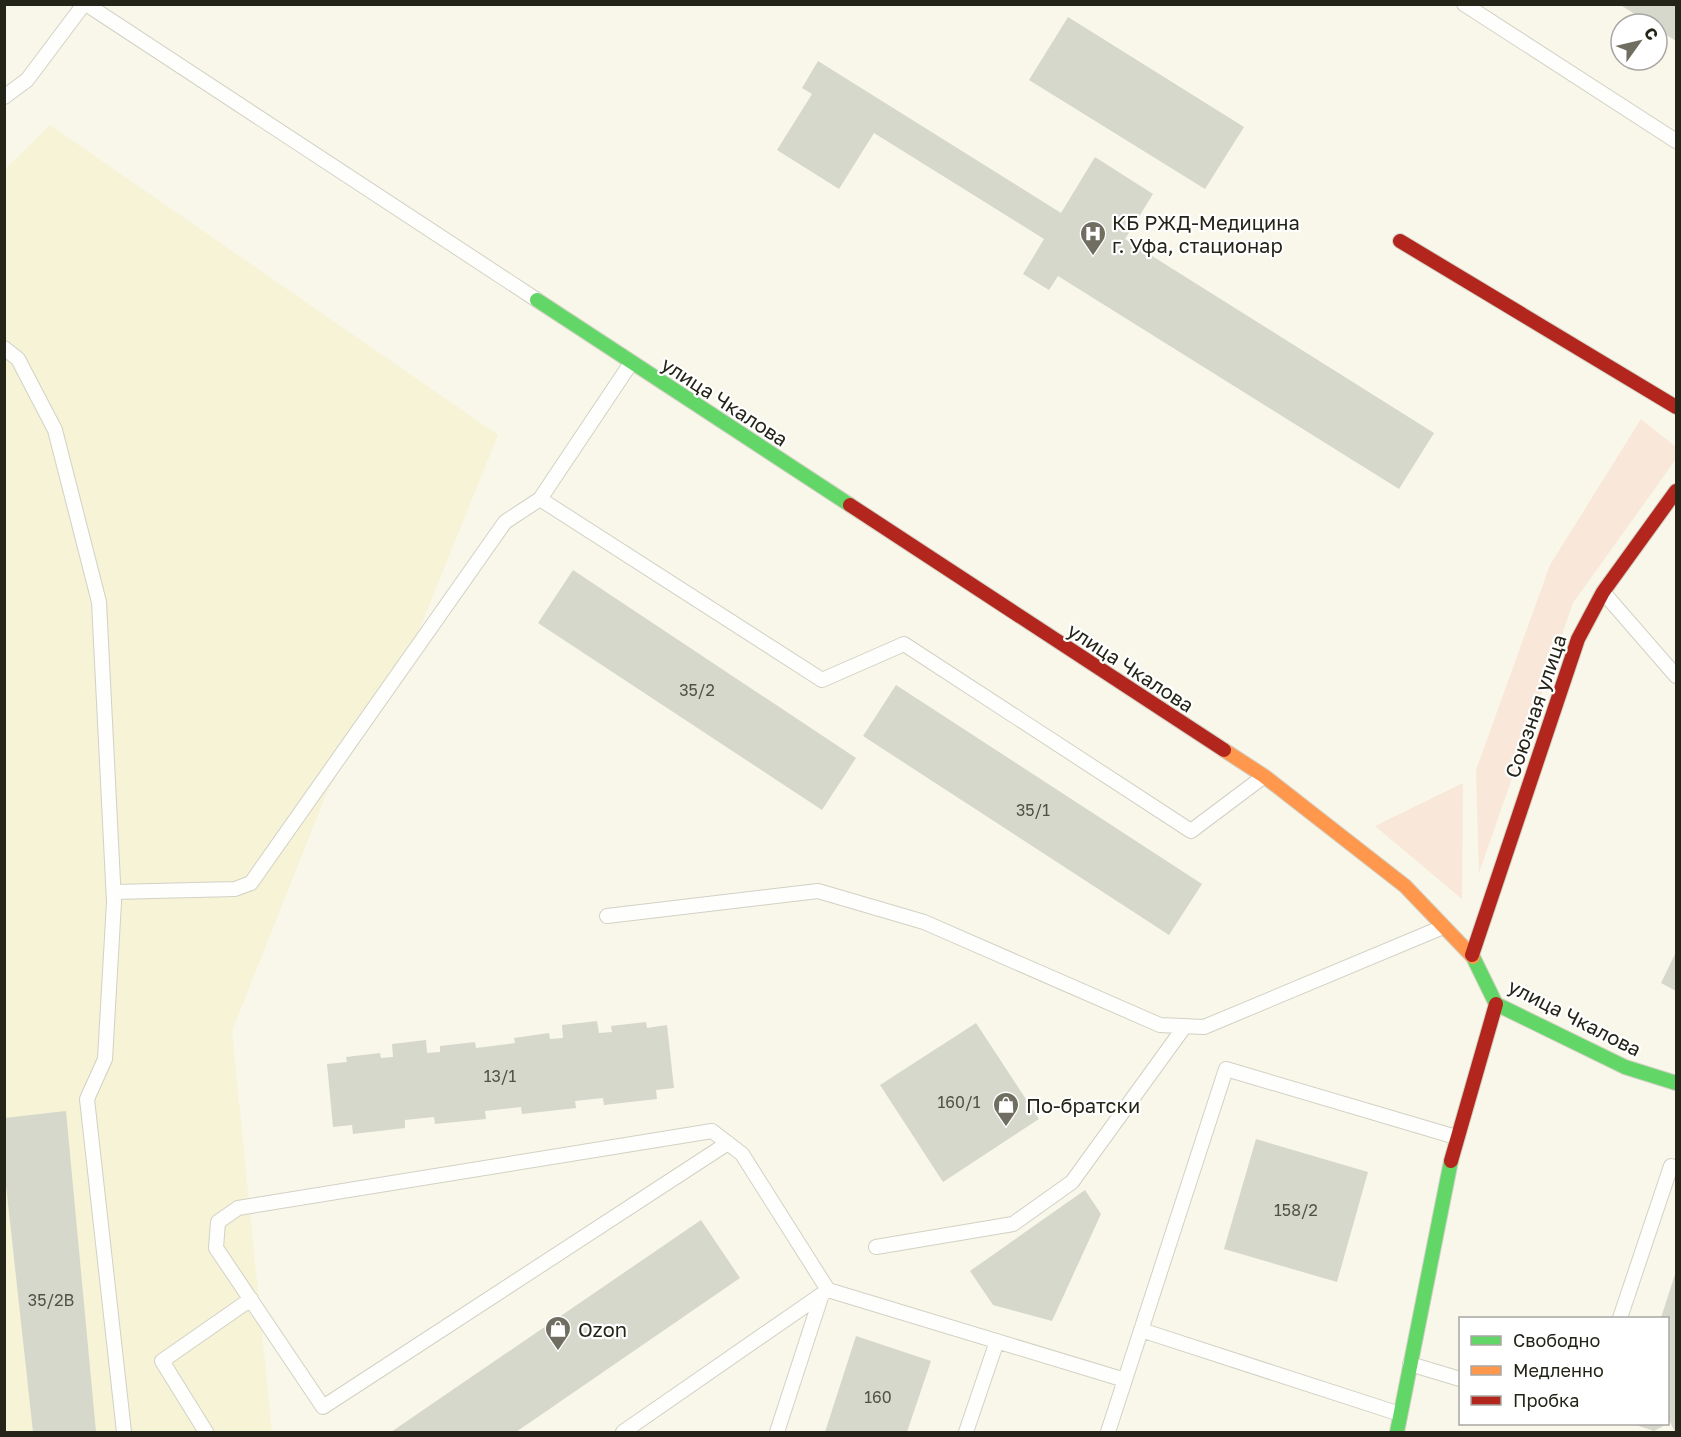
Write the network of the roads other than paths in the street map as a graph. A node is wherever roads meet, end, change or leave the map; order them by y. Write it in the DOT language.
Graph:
graph roads {
  1 [pos="85,4"];
  2 [pos="1464,4"];
  3 [pos="4,97"];
  4 [pos="1677,141"];
  5 [pos="1400,241"];
  6 [pos="537,300"];
  7 [pos="4,348"];
  8 [pos="631,363"];
  9 [pos="1677,407"];
  10 [pos="1677,491"];
  11 [pos="540,499"];
  12 [pos="1604,592"];
  13 [pos="1677,676"];
  14 [pos="1264,776"];
  15 [pos="114,892"];
  16 [pos="607,916"];
  17 [pos="1445,927"];
  18 [pos="1472,955"];
  19 [pos="1496,1004"];
  20 [pos="1185,1026"];
  21 [pos="1677,1083"];
  22 [pos="1456,1137"];
  23 [pos="728,1143"];
  24 [pos="1677,1168"];
  25 [pos="876,1247"];
  26 [pos="825,1292"];
  27 [pos="251,1299"];
  28 [pos="1620,1317"];
  29 [pos="1141,1330"];
  30 [pos="997,1341"];
  31 [pos="1410,1364"];
  32 [pos="1459,1378"];
  33 [pos="1125,1380"];
  34 [pos="1400,1414"];
  35 [pos="124,1432"];
  36 [pos="206,1432"];
  37 [pos="623,1432"];
  38 [pos="777,1432"];
  39 [pos="966,1432"];
  40 [pos="1108,1432"];
  41 [pos="1397,1432"];
  1 -- 3 [label="lane"];
  1 -- 6 [label="lane"];
  2 -- 4 [label="lane"];
  5 -- 9 [label="street"];
  6 -- 8 [label="street, улица Чкалова"];
  7 -- 15 [label="lane"];
  8 -- 11 [label="lane"];
  8 -- 14 [label="street, улица Чкалова"];
  10 -- 12 [label="street, Союзная улица"];
  11 -- 14 [label="lane"];
  11 -- 15 [label="lane"];
  12 -- 13 [label="lane"];
  12 -- 18 [label="street, Союзная улица"];
  14 -- 17 [label="street, улица Чкалова"];
  15 -- 35 [label="lane"];
  16 -- 20 [label="lane"];
  17 -- 18 [label="street, улица Чкалова"];
  17 -- 20 [label="lane"];
  18 -- 19 [label="street, улица Чкалова"];
  19 -- 21 [label="street, улица Чкалова"];
  19 -- 22 [label="street"];
  20 -- 25 [label="lane"];
  22 -- 29 [label="lane"];
  22 -- 31 [label="street"];
  23 -- 26 [label="lane"];
  23 -- 27 [label="lane"];
  23 -- 27 [label="lane"];
  24 -- 28 [label="lane"];
  26 -- 30 [label="lane"];
  26 -- 37 [label="lane"];
  26 -- 38 [label="lane"];
  27 -- 36 [label="lane"];
  29 -- 33 [label="lane"];
  29 -- 34 [label="lane"];
  30 -- 33 [label="lane"];
  30 -- 39 [label="lane"];
  31 -- 32 [label="lane"];
  31 -- 34 [label="street"];
  33 -- 40 [label="lane"];
  34 -- 41 [label="street"];
}
